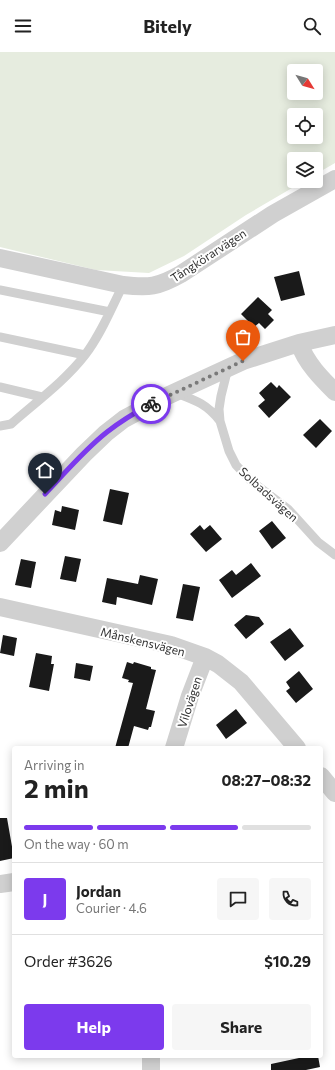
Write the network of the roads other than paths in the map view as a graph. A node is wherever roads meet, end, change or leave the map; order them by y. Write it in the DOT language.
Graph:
graph roads {
  1 [pos="335,179"];
  2 [pos="0,258"];
  3 [pos="123,285"];
  4 [pos="0,290"];
  5 [pos="110,312"];
  6 [pos="335,335"];
  7 [pos="0,337"];
  8 [pos="299,344"];
  9 [pos="85,355"];
  10 [pos="228,368"];
  11 [pos="0,387"];
  12 [pos="174,392"];
  13 [pos="335,392"];
  14 [pos="42,397"];
  15 [pos="220,421"];
  16 [pos="0,426"];
  17 [pos="0,543"];
  18 [pos="335,555"];
  19 [pos="0,607"];
  20 [pos="204,657"];
  21 [pos="175,746"];
  22 [pos="295,746"];
  23 [pos="323,778"];
  24 [pos="335,793"];
  25 [pos="12,882"];
  26 [pos="0,884"];
  27 [pos="151,1058"];
  28 [pos="151,1070"];
  1 -- 3 [label="street, Tångkörarvägen"];
  2 -- 3 [label="street, Tångkörarvägen"];
  3 -- 5 [label="lane"];
  4 -- 5 [label="lane"];
  5 -- 9 [label="lane"];
  6 -- 8 [label="street"];
  7 -- 9 [label="lane"];
  8 -- 10 [label="street"];
  8 -- 13 [label="street"];
  9 -- 14 [label="lane"];
  10 -- 12 [label="street"];
  10 -- 15 [label="lane, Solbadsvägen"];
  11 -- 14 [label="lane"];
  12 -- 15 [label="lane, Solbadsvägen"];
  12 -- 17 [label="street"];
  14 -- 16 [label="lane"];
  15 -- 18 [label="lane, Solbadsvägen"];
  19 -- 20 [label="street, Månskensvägen"];
  20 -- 21 [label="street, Vilovägen"];
  20 -- 22 [label="street, Månskensvägen"];
  23 -- 24 [label="street"];
  25 -- 26 [label="street"];
  27 -- 28 [label="street"];
}
